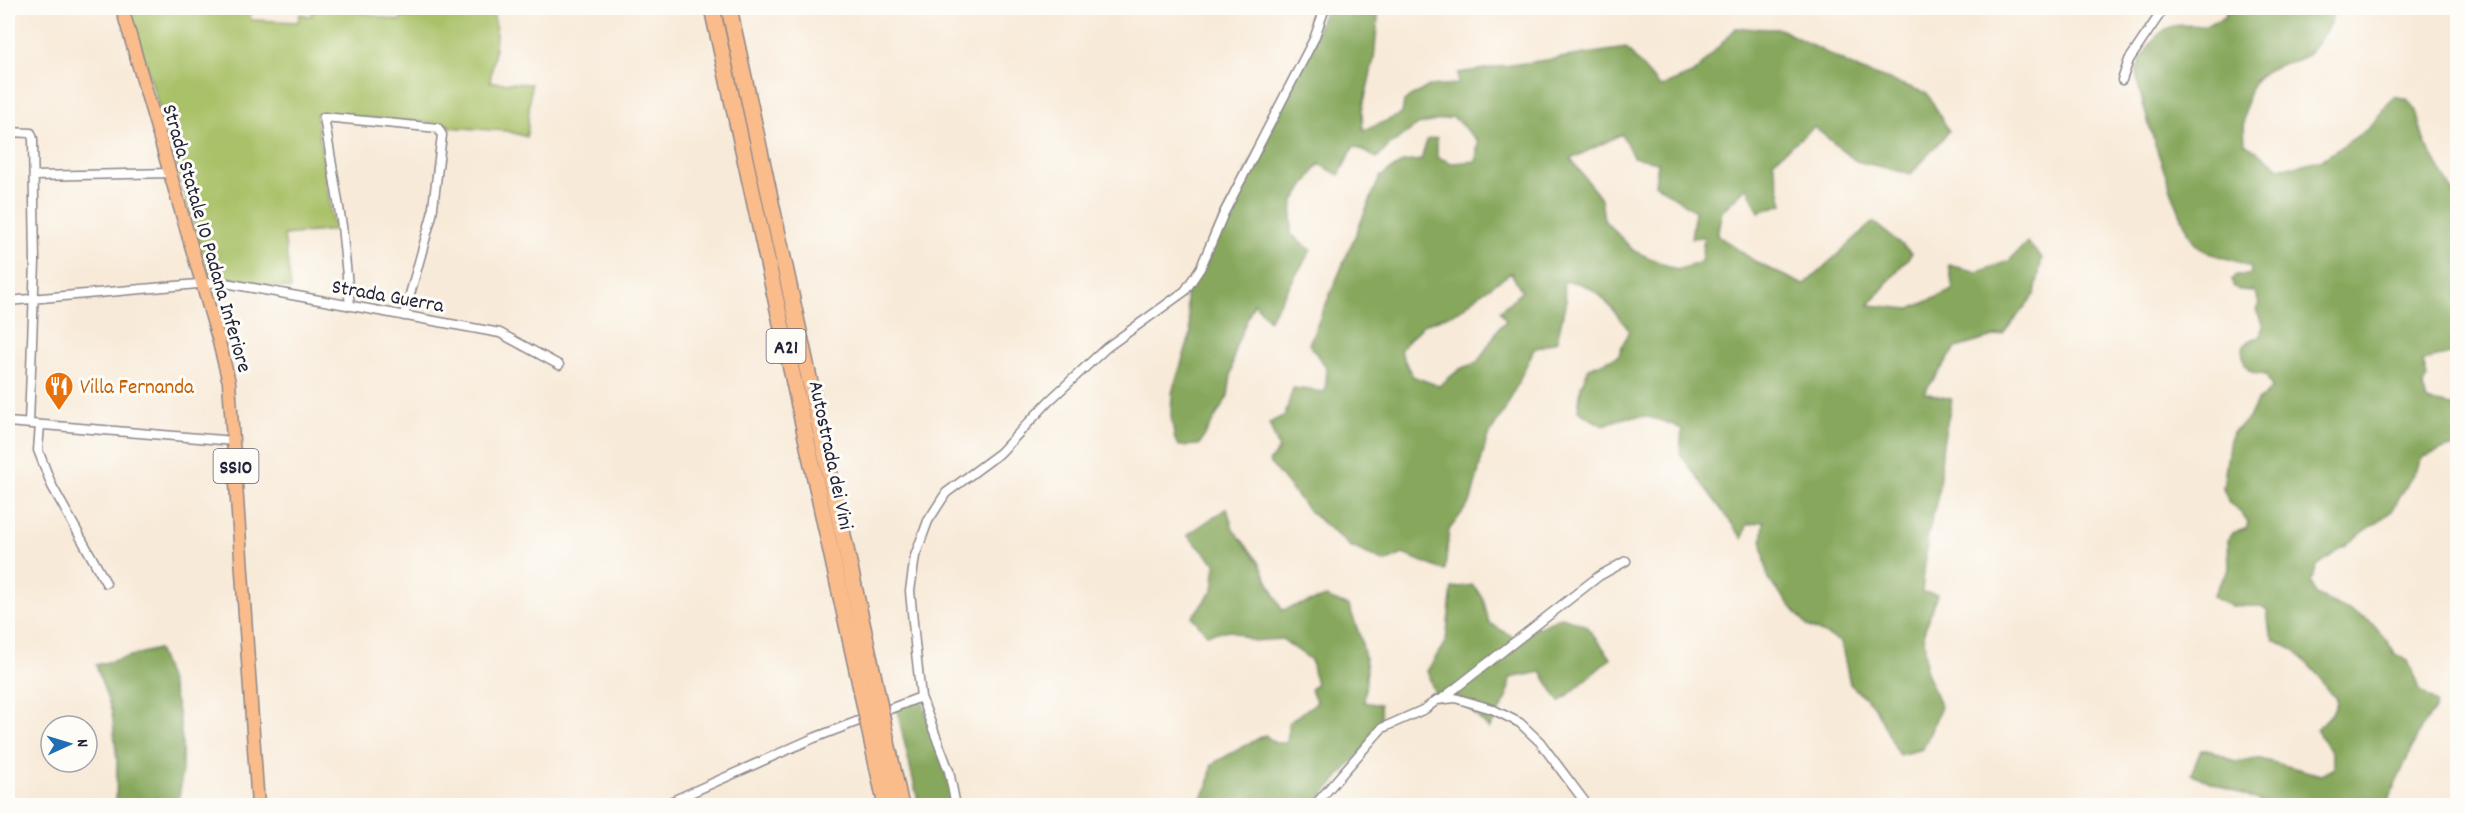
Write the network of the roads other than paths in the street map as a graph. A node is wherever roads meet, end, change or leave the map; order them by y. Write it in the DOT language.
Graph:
graph roads {
  1 [pos="122,8"];
  2 [pos="712,8"];
  3 [pos="729,8"];
  4 [pos="1325,8"];
  5 [pos="2164,8"];
  6 [pos="2122,80"];
  7 [pos="8,132"];
  8 [pos="171,173"];
  9 [pos="35,176"];
  10 [pos="202,283"];
  11 [pos="33,297"];
  12 [pos="8,300"];
  13 [pos="350,306"];
  14 [pos="404,316"];
  15 [pos="559,365"];
  16 [pos="8,422"];
  17 [pos="29,423"];
  18 [pos="40,425"];
  19 [pos="234,441"];
  20 [pos="1626,561"];
  21 [pos="105,583"];
  22 [pos="868,683"];
  23 [pos="921,697"];
  24 [pos="1443,699"];
  25 [pos="880,745"];
  26 [pos="258,806"];
  27 [pos="662,806"];
  28 [pos="886,806"];
  29 [pos="901,806"];
  30 [pos="956,806"];
  31 [pos="1314,806"];
  32 [pos="1588,806"];
  1 -- 8 [label="main road, Strada Statale 10 Padana Inferiore / SS10"];
  2 -- 22 [label="highway, Autostrada dei Vini / A21"];
  3 -- 22 [label="highway, Autostrada dei Vini / A21"];
  4 -- 23 [label="street"];
  5 -- 6 [label="street"];
  7 -- 9 [label="street"];
  8 -- 9 [label="street"];
  8 -- 10 [label="main road, Strada Statale 10 Padana Inferiore / SS10"];
  9 -- 11 [label="street"];
  10 -- 11 [label="street, Strada Guerra"];
  10 -- 13 [label="street, Strada Guerra"];
  10 -- 19 [label="main road, Strada Statale 10 Padana Inferiore / SS10"];
  11 -- 12 [label="street, Strada Guerra"];
  11 -- 17 [label="street"];
  13 -- 14 [label="street, Strada Guerra"];
  13 -- 14 [label="street"];
  14 -- 15 [label="street, Strada Guerra"];
  16 -- 17 [label="street"];
  17 -- 18 [label="street"];
  18 -- 19 [label="street"];
  18 -- 21 [label="street"];
  19 -- 26 [label="main road, Strada Statale 10 Padana Inferiore / SS10"];
  20 -- 24 [label="street"];
  22 -- 25 [label="highway, Autostrada dei Vini / A21, bridge"];
  23 -- 27 [label="street"];
  23 -- 30 [label="street"];
  24 -- 31 [label="street"];
  24 -- 32 [label="street"];
  25 -- 28 [label="highway, Autostrada dei Vini / A21"];
  25 -- 29 [label="highway, Autostrada dei Vini / A21"];
}
